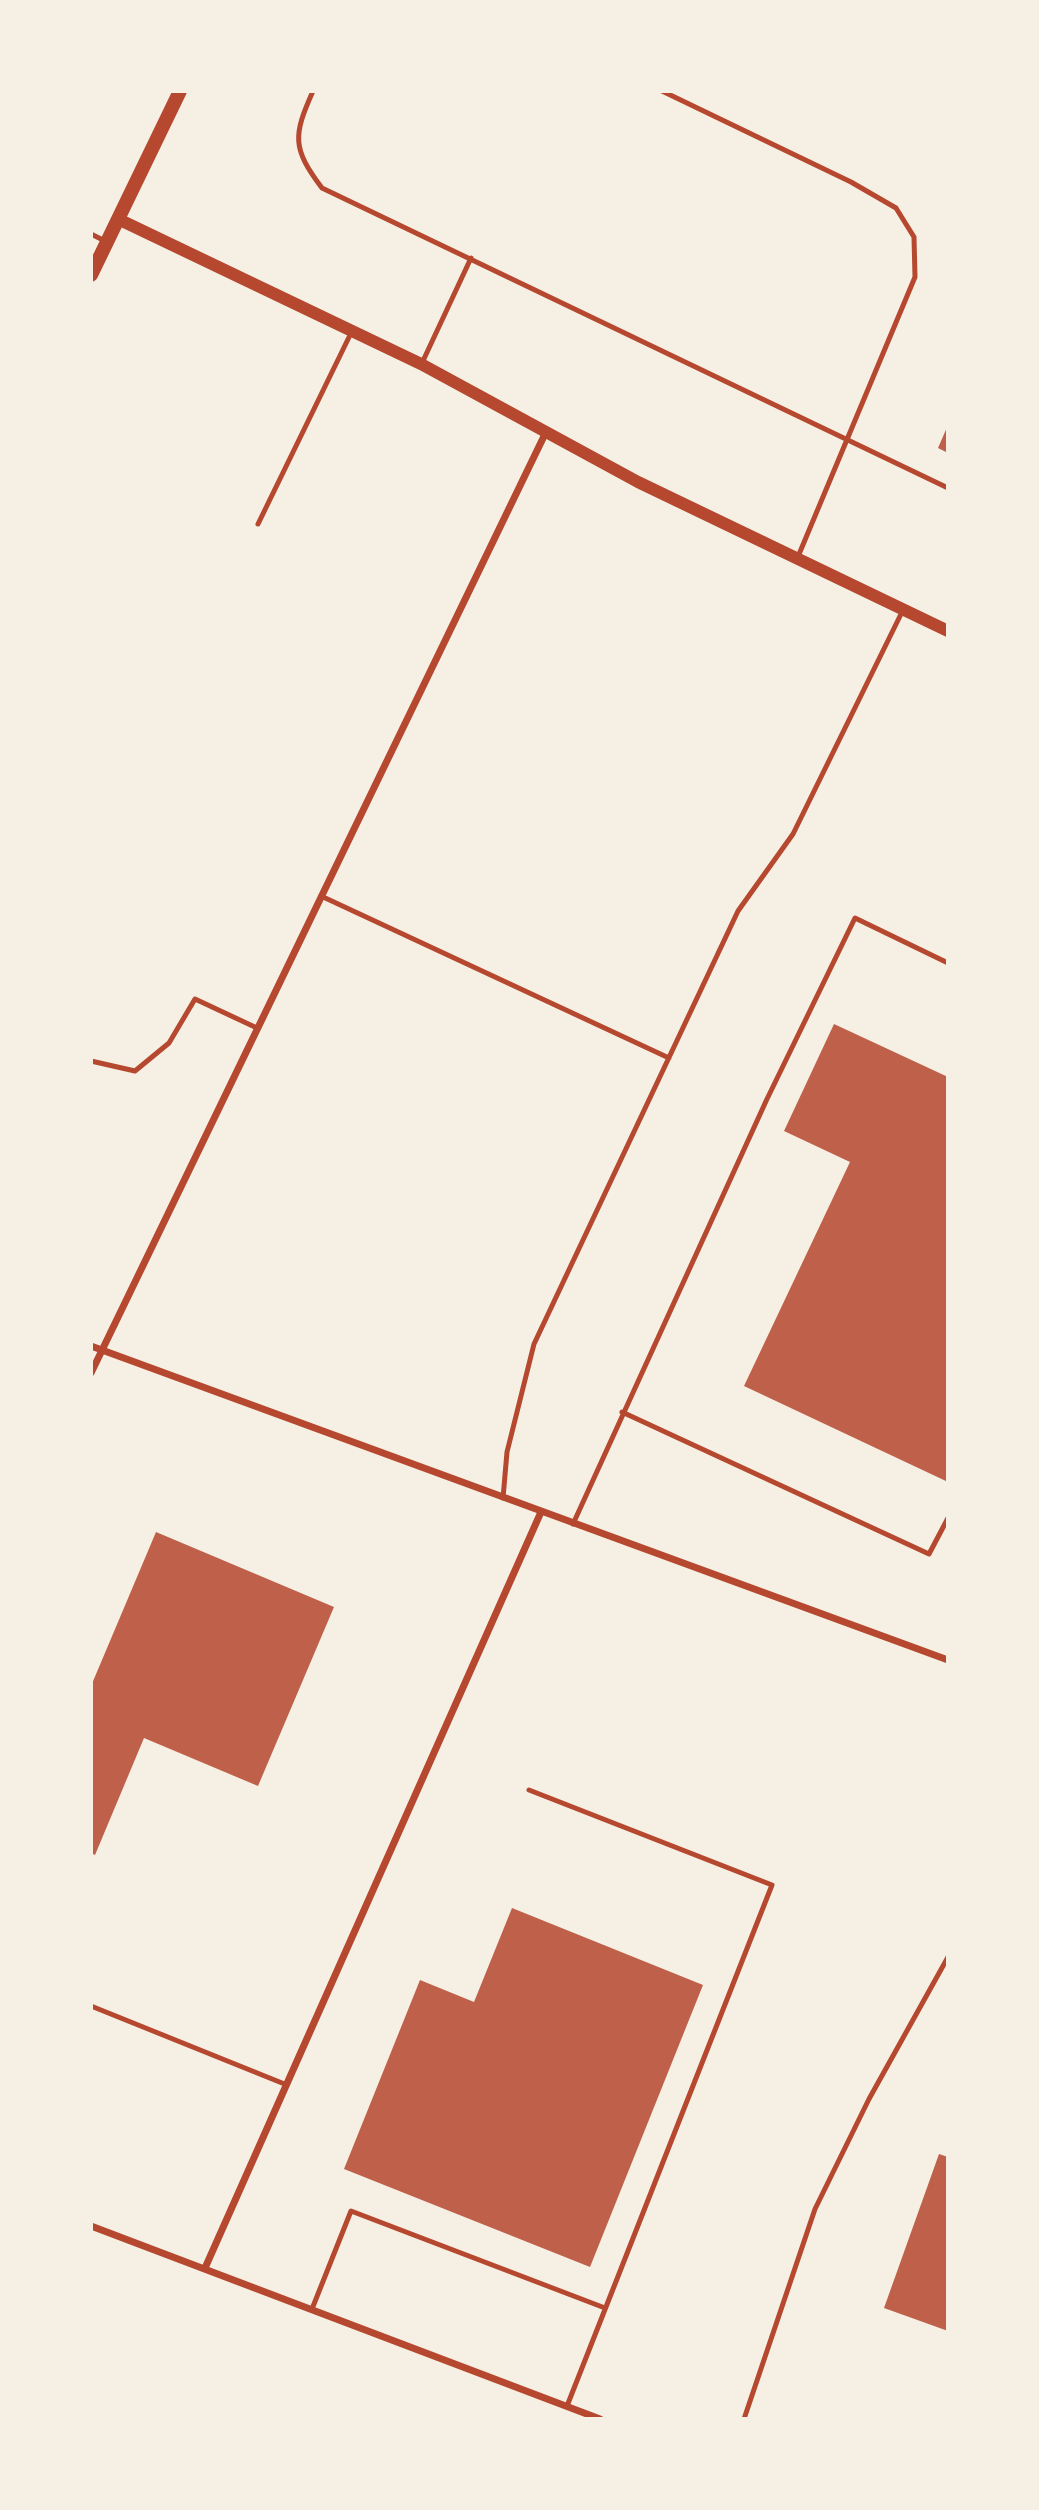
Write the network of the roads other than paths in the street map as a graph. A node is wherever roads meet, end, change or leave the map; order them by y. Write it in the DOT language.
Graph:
graph roads {
  1 [pos="180,91"];
  2 [pos="313,91"];
  3 [pos="662,91"];
  4 [pos="118,219"];
  5 [pos="91,234"];
  6 [pos="107,242"];
  7 [pos="471,258"];
  8 [pos="91,275"];
  9 [pos="352,331"];
  10 [pos="421,364"];
  11 [pos="546,432"];
  12 [pos="849,439"];
  13 [pos="948,488"];
  14 [pos="258,524"];
  15 [pos="797,559"];
  16 [pos="903,609"];
  17 [pos="948,631"];
  18 [pos="321,896"];
  19 [pos="948,963"];
  20 [pos="257,1028"];
  21 [pos="669,1058"];
  22 [pos="91,1060"];
  23 [pos="91,1346"];
  24 [pos="101,1349"];
  25 [pos="91,1373"];
  26 [pos="622,1412"];
  27 [pos="503,1498"];
  28 [pos="541,1512"];
  29 [pos="948,1518"];
  30 [pos="573,1524"];
  31 [pos="948,1660"];
  32 [pos="530,1790"];
  33 [pos="948,1957"];
  34 [pos="91,2006"];
  35 [pos="287,2085"];
  36 [pos="91,2226"];
  37 [pos="205,2268"];
  38 [pos="605,2308"];
  39 [pos="312,2309"];
  40 [pos="567,2406"];
  41 [pos="600,2419"];
  42 [pos="744,2419"];
  1 -- 4 [label="main road"];
  2 -- 7 [label="lane"];
  3 -- 12 [label="lane"];
  4 -- 6 [label="main road"];
  4 -- 9 [label="street"];
  5 -- 6 [label="lane"];
  6 -- 8 [label="main road"];
  7 -- 10 [label="lane"];
  7 -- 12 [label="lane"];
  9 -- 10 [label="street"];
  9 -- 14 [label="lane"];
  10 -- 11 [label="street"];
  11 -- 15 [label="street"];
  11 -- 18 [label="street"];
  12 -- 13 [label="lane"];
  12 -- 15 [label="lane"];
  15 -- 16 [label="street"];
  16 -- 17 [label="street"];
  16 -- 21 [label="lane"];
  18 -- 20 [label="street"];
  18 -- 21 [label="lane"];
  19 -- 26 [label="lane"];
  20 -- 22 [label="lane"];
  20 -- 24 [label="street"];
  21 -- 27 [label="lane"];
  23 -- 24 [label="street"];
  24 -- 25 [label="street"];
  24 -- 27 [label="street"];
  26 -- 29 [label="lane"];
  26 -- 30 [label="lane"];
  27 -- 28 [label="street"];
  28 -- 30 [label="street"];
  28 -- 35 [label="street"];
  30 -- 31 [label="street"];
  32 -- 38 [label="lane"];
  33 -- 42 [label="lane"];
  34 -- 35 [label="lane"];
  35 -- 37 [label="street"];
  36 -- 37 [label="street"];
  37 -- 39 [label="street"];
  38 -- 39 [label="lane"];
  38 -- 40 [label="lane"];
  39 -- 40 [label="street"];
  40 -- 41 [label="street"];
}
